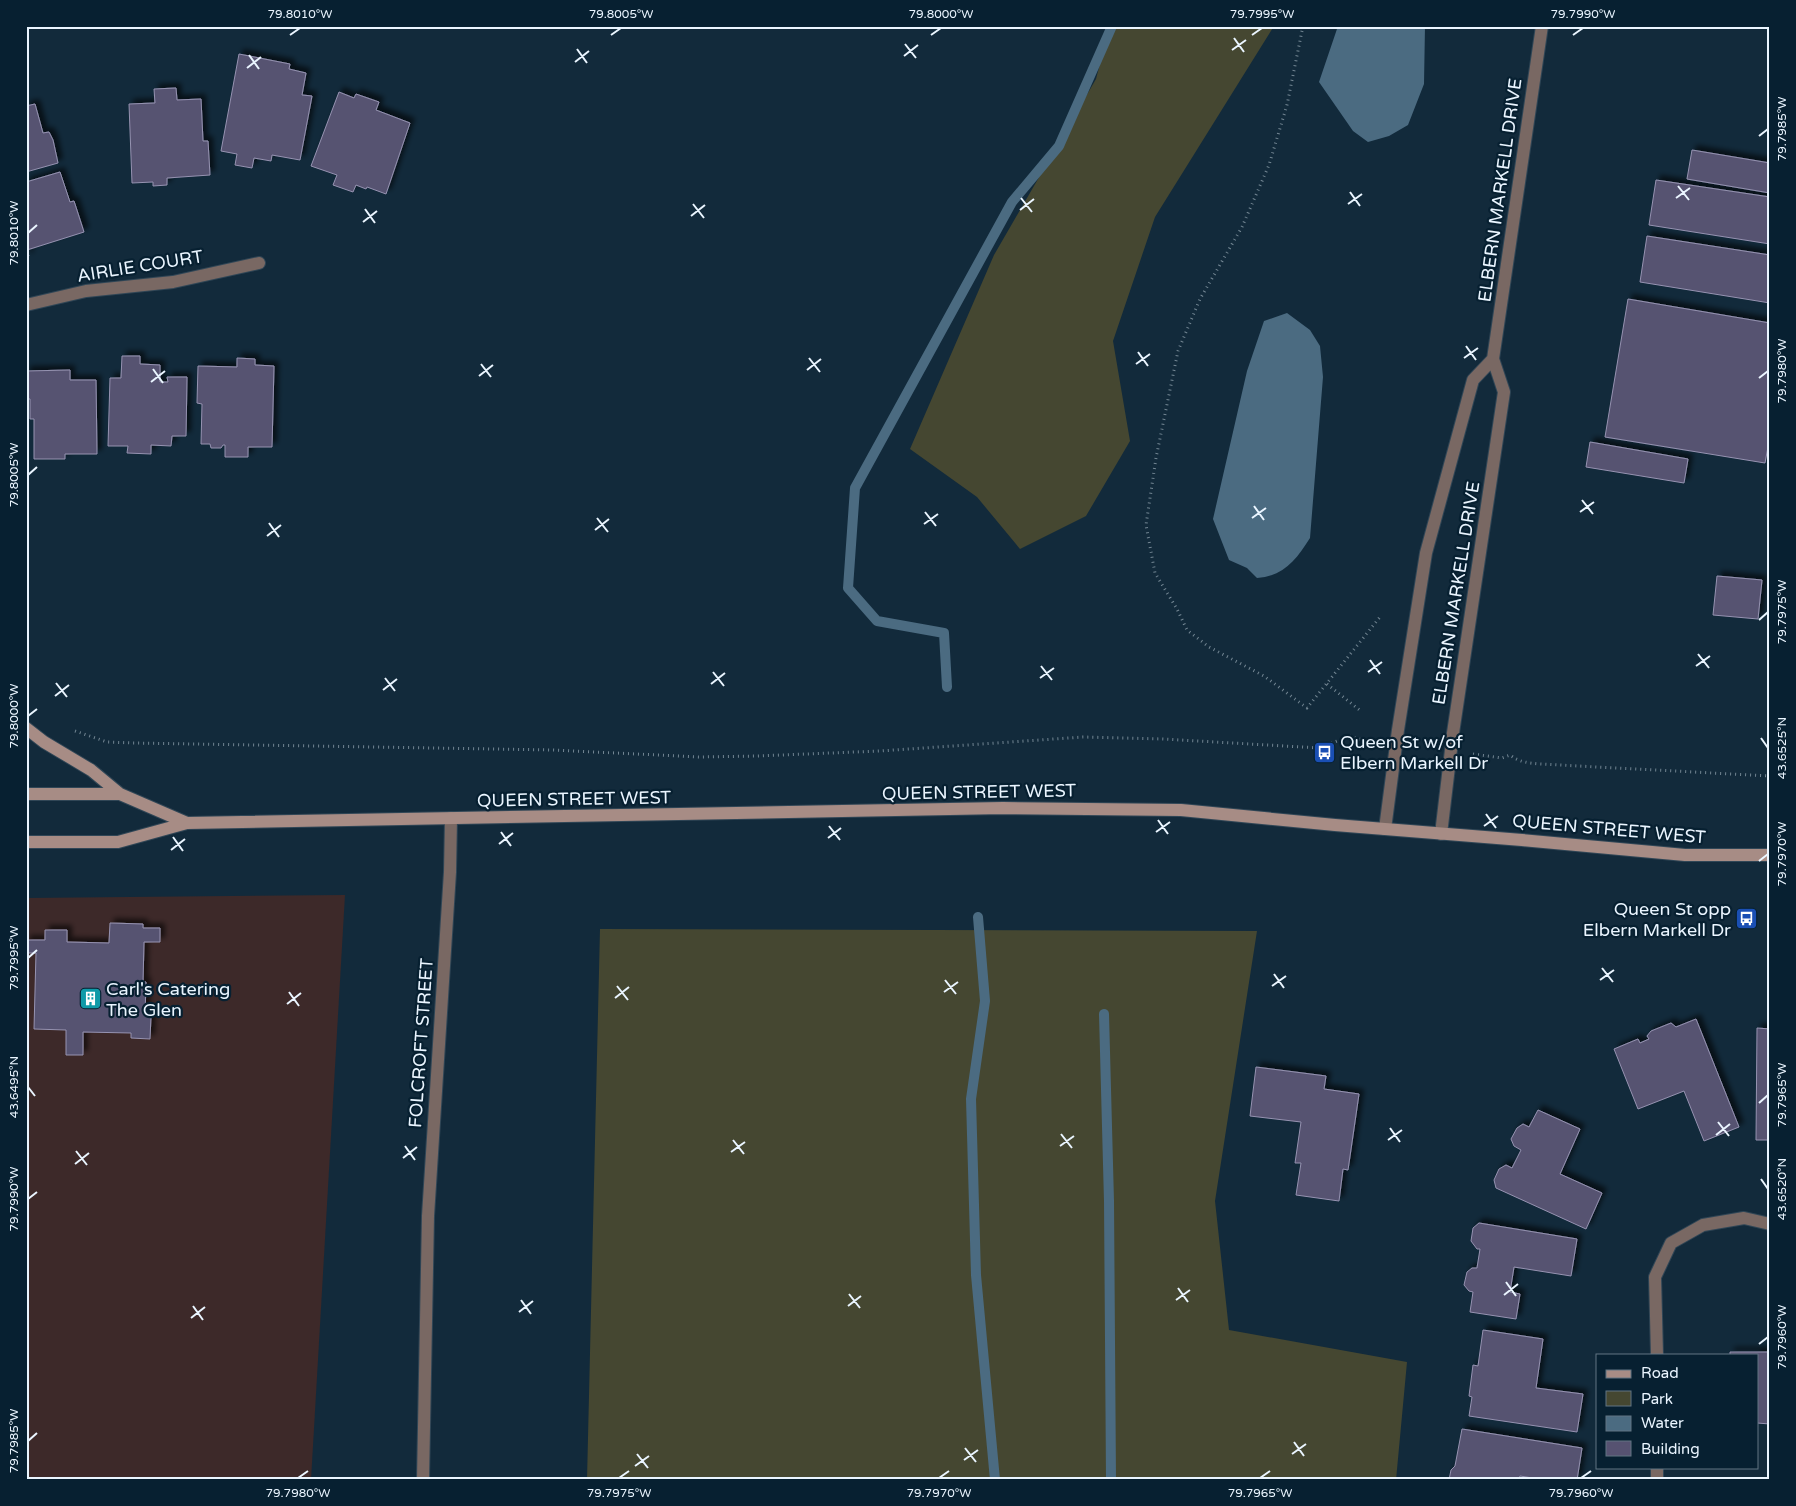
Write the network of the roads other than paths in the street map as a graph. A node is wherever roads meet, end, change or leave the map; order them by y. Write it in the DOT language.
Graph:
graph roads {
  1 [pos="1542,26"];
  2 [pos="259,263"];
  3 [pos="26,304"];
  4 [pos="1493,359"];
  5 [pos="26,728"];
  6 [pos="26,794"];
  7 [pos="120,794"];
  8 [pos="451,818"];
  9 [pos="187,823"];
  10 [pos="1386,829"];
  11 [pos="1441,834"];
  12 [pos="26,842"];
  13 [pos="1770,856"];
  14 [pos="1770,1224"];
  15 [pos="1658,1354"];
  16 [pos="423,1480"];
  1 -- 4 [label="street, ELBERN MARKELL DRIVE"];
  2 -- 3 [label="street, AIRLIE COURT"];
  4 -- 10 [label="street, ELBERN MARKELL DRIVE"];
  4 -- 11 [label="street, ELBERN MARKELL DRIVE"];
  5 -- 7 [label="main road"];
  6 -- 7 [label="main road, QUEEN STREET WEST"];
  7 -- 9 [label="main road, QUEEN STREET WEST"];
  8 -- 9 [label="main road, QUEEN STREET WEST"];
  8 -- 10 [label="main road, QUEEN STREET WEST"];
  8 -- 16 [label="street, FOLCROFT STREET"];
  9 -- 12 [label="main road, QUEEN STREET WEST"];
  10 -- 11 [label="main road, QUEEN STREET WEST"];
  11 -- 13 [label="main road, QUEEN STREET WEST"];
  14 -- 15 [label="street"];
}
